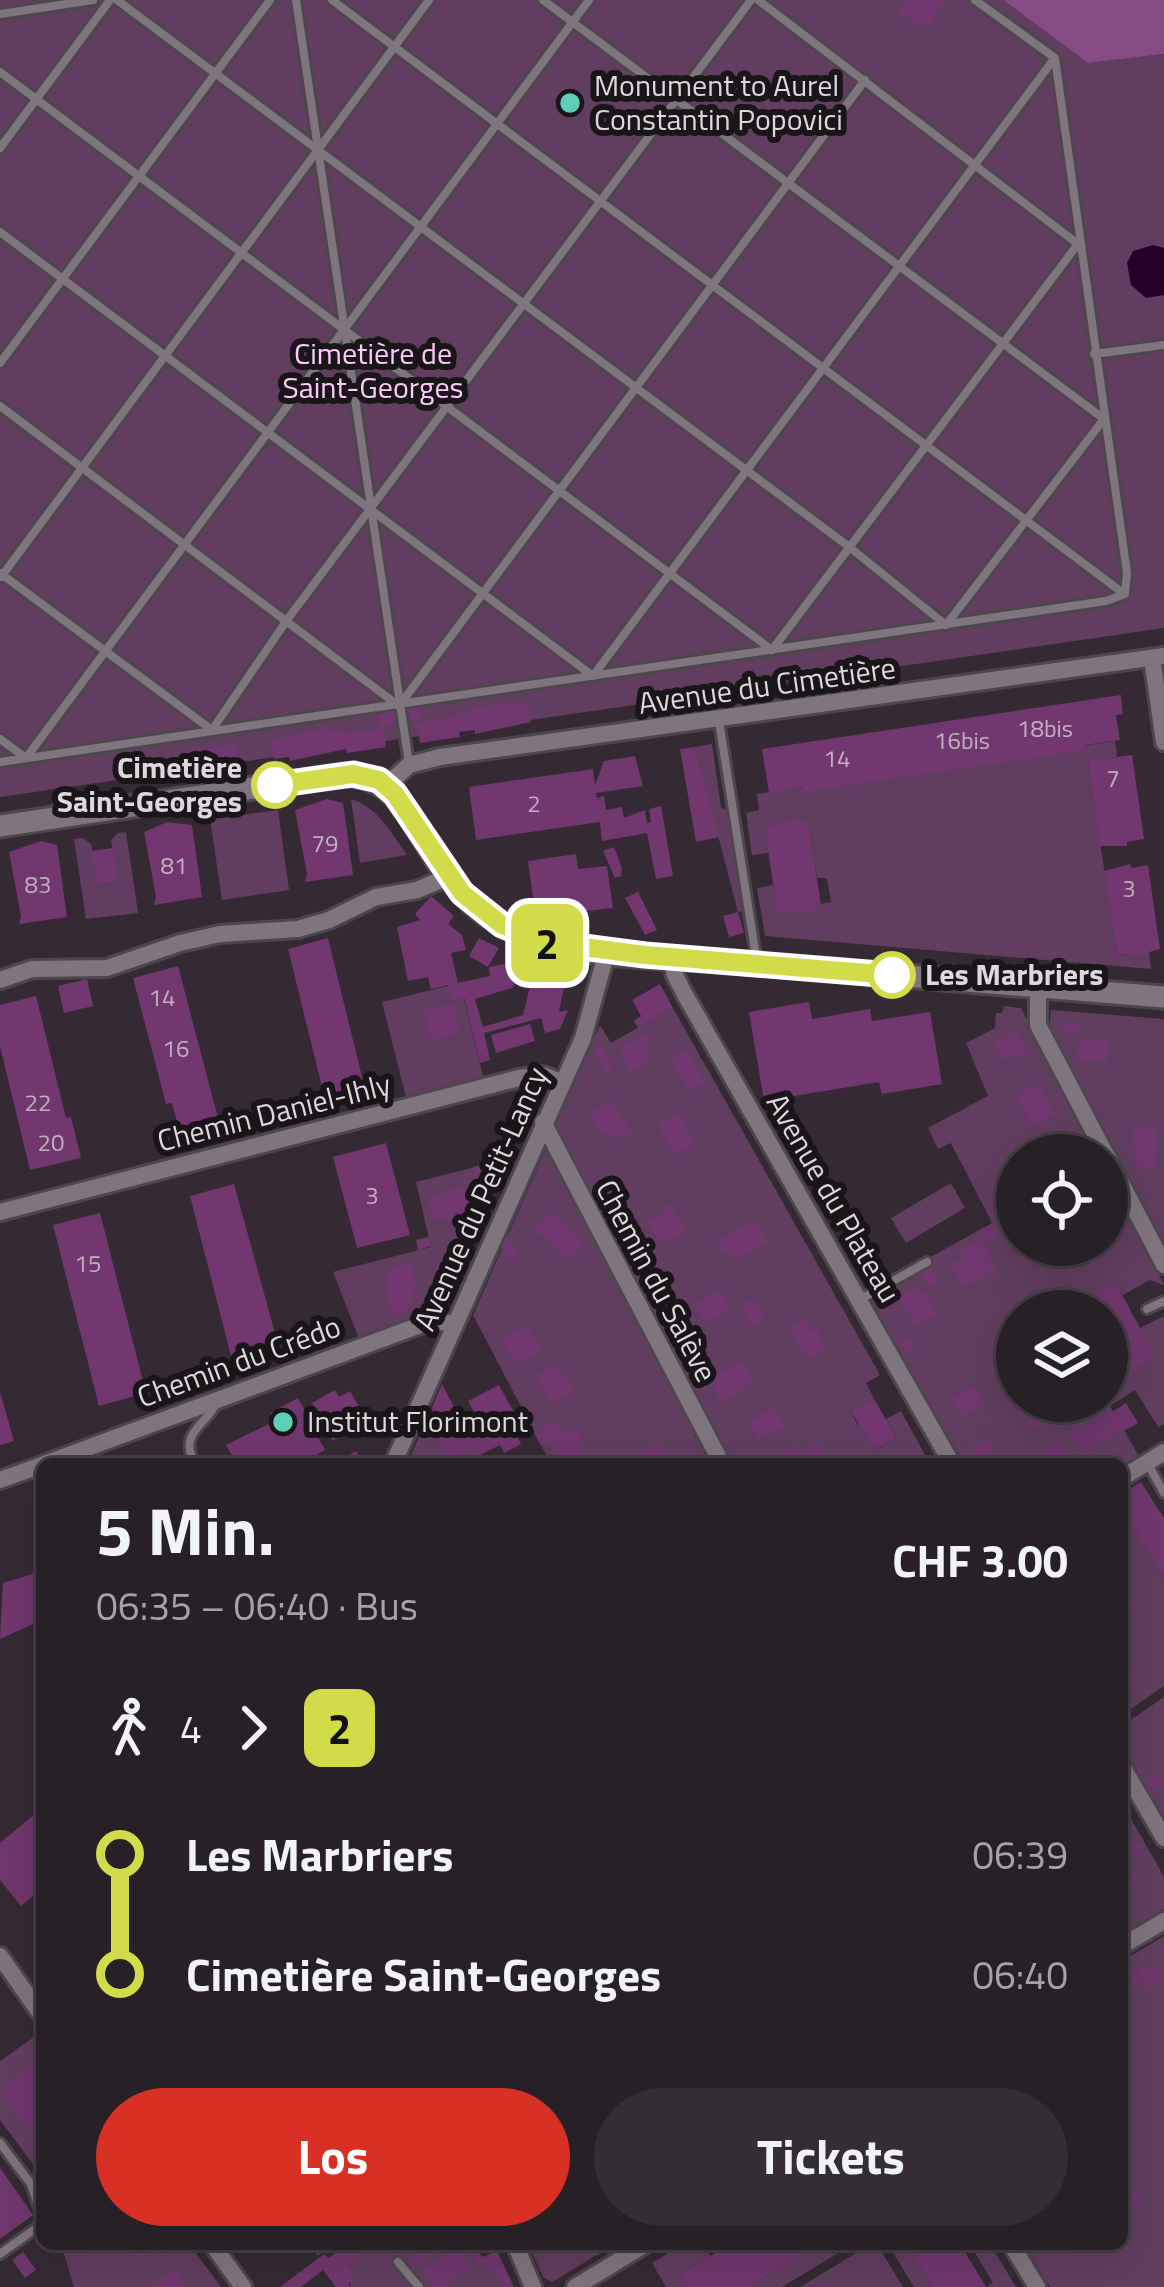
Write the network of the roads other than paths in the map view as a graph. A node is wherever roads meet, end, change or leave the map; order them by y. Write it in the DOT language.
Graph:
graph roads {
  1 [pos="93,0"];
  2 [pos="114,0"];
  3 [pos="270,0"];
  4 [pos="296,0"];
  5 [pos="332,0"];
  6 [pos="429,0"];
  7 [pos="543,0"];
  8 [pos="589,0"];
  9 [pos="755,0"];
  10 [pos="975,0"];
  11 [pos="66,2"];
  12 [pos="22,5"];
  13 [pos="0,14"];
  14 [pos="573,22"];
  15 [pos="394,46"];
  16 [pos="1055,58"];
  17 [pos="0,72"];
  18 [pos="215,75"];
  19 [pos="865,80"];
  20 [pos="677,99"];
  21 [pos="36,100"];
  22 [pos="498,124"];
  23 [pos="0,148"];
  24 [pos="318,152"];
  25 [pos="975,162"];
  26 [pos="140,177"];
  27 [pos="788,182"];
  28 [pos="600,201"];
  29 [pos="422,226"];
  30 [pos="0,232"];
  31 [pos="1078,244"];
  32 [pos="242,252"];
  33 [pos="899,265"];
  34 [pos="63,279"];
  35 [pos="711,283"];
  36 [pos="523,304"];
  37 [pos="345,331"];
  38 [pos="1002,342"];
  39 [pos="1164,345"];
  40 [pos="1094,354"];
  41 [pos="164,356"];
  42 [pos="0,363"];
  43 [pos="823,368"];
  44 [pos="635,387"];
  45 [pos="0,406"];
  46 [pos="447,407"];
  47 [pos="1105,419"];
  48 [pos="268,432"];
  49 [pos="924,444"];
  50 [pos="83,467"];
  51 [pos="746,470"];
  52 [pos="558,489"];
  53 [pos="370,509"];
  54 [pos="1028,520"];
  55 [pos="186,544"];
  56 [pos="848,546"];
  57 [pos="670,572"];
  58 [pos="1,576"];
  59 [pos="484,592"];
  60 [pos="1125,594"];
  61 [pos="287,620"];
  62 [pos="946,625"];
  63 [pos="772,650"];
  64 [pos="105,651"];
  65 [pos="1158,657"];
  66 [pos="592,676"];
  67 [pos="399,706"];
  68 [pos="719,721"];
  69 [pos="212,730"];
  70 [pos="0,739"];
  71 [pos="1164,742"];
  72 [pos="26,758"];
  73 [pos="0,762"];
  74 [pos="409,765"];
  75 [pos="386,786"];
  76 [pos="0,826"];
  77 [pos="448,877"];
  78 [pos="608,951"];
  79 [pos="675,957"];
  80 [pos="757,964"];
  81 [pos="0,980"];
  82 [pos="1038,988"];
  83 [pos="1164,997"];
  84 [pos="561,1082"];
  85 [pos="543,1122"];
  86 [pos="1096,1134"];
  87 [pos="1128,1196"];
  88 [pos="0,1212"];
  89 [pos="927,1262"];
  90 [pos="1164,1265"];
  91 [pos="860,1300"];
  92 [pos="1164,1300"];
  93 [pos="1147,1310"];
  94 [pos="454,1326"];
  95 [pos="218,1398"];
  96 [pos="1164,1452"];
  97 [pos="59,1458"];
  98 [pos="193,1458"];
  99 [pos="396,1458"];
  100 [pos="719,1458"];
  101 [pos="949,1458"];
  102 [pos="1147,1462"];
  103 [pos="36,1467"];
  104 [pos="1128,1474"];
  105 [pos="0,1480"];
  106 [pos="1164,1493"];
  107 [pos="1128,1776"];
  108 [pos="1164,1838"];
  109 [pos="1164,1921"];
  110 [pos="1128,1942"];
  111 [pos="0,1956"];
  112 [pos="36,2007"];
  113 [pos="0,2143"];
  114 [pos="36,2201"];
  115 [pos="36,2226"];
  116 [pos="216,2250"];
  117 [pos="518,2250"];
  118 [pos="636,2250"];
  119 [pos="1015,2250"];
  120 [pos="0,2254"];
  121 [pos="398,2263"];
  122 [pos="243,2287"];
  123 [pos="419,2287"];
  124 [pos="533,2287"];
  125 [pos="574,2287"];
  126 [pos="1037,2287"];
  1 -- 11 [label="lane"];
  2 -- 18 [label="lane"];
  2 -- 21 [label="lane"];
  3 -- 18 [label="lane"];
  4 -- 24 [label="lane"];
  5 -- 15 [label="lane"];
  6 -- 15 [label="lane"];
  7 -- 14 [label="lane"];
  8 -- 14 [label="lane"];
  9 -- 19 [label="lane"];
  9 -- 20 [label="lane"];
  10 -- 16 [label="lane"];
  11 -- 12 [label="lane"];
  12 -- 13 [label="lane"];
  14 -- 20 [label="lane"];
  14 -- 22 [label="lane"];
  15 -- 22 [label="lane"];
  15 -- 24 [label="lane"];
  16 -- 25 [label="lane"];
  16 -- 31 [label="lane"];
  17 -- 21 [label="lane"];
  18 -- 24 [label="lane"];
  18 -- 26 [label="lane"];
  19 -- 25 [label="lane"];
  19 -- 27 [label="lane"];
  20 -- 27 [label="lane"];
  20 -- 28 [label="lane"];
  21 -- 23 [label="lane"];
  21 -- 26 [label="lane"];
  22 -- 28 [label="lane"];
  22 -- 29 [label="lane"];
  24 -- 29 [label="lane"];
  24 -- 32 [label="lane"];
  24 -- 37 [label="lane"];
  25 -- 31 [label="lane"];
  25 -- 33 [label="lane"];
  26 -- 32 [label="lane"];
  26 -- 34 [label="lane"];
  27 -- 33 [label="lane"];
  27 -- 35 [label="lane"];
  28 -- 35 [label="lane"];
  28 -- 36 [label="lane"];
  29 -- 36 [label="lane"];
  29 -- 37 [label="lane"];
  30 -- 34 [label="lane"];
  31 -- 38 [label="lane"];
  31 -- 40 [label="lane"];
  32 -- 37 [label="lane"];
  32 -- 41 [label="lane"];
  33 -- 38 [label="lane"];
  33 -- 43 [label="lane"];
  34 -- 41 [label="lane"];
  34 -- 42 [label="lane"];
  35 -- 43 [label="lane"];
  35 -- 44 [label="lane"];
  36 -- 44 [label="lane"];
  36 -- 46 [label="lane"];
  37 -- 46 [label="lane"];
  37 -- 48 [label="lane"];
  37 -- 53 [label="lane"];
  38 -- 47 [label="lane"];
  38 -- 49 [label="lane"];
  39 -- 40 [label="lane"];
  40 -- 47 [label="lane"];
  41 -- 48 [label="lane"];
  41 -- 50 [label="lane"];
  43 -- 49 [label="lane"];
  43 -- 51 [label="lane"];
  44 -- 51 [label="lane"];
  44 -- 52 [label="lane"];
  45 -- 50 [label="lane"];
  46 -- 52 [label="lane"];
  46 -- 53 [label="lane"];
  47 -- 54 [label="lane"];
  47 -- 60 [label="lane"];
  48 -- 53 [label="lane"];
  48 -- 55 [label="lane"];
  49 -- 54 [label="lane"];
  49 -- 56 [label="lane"];
  50 -- 55 [label="lane"];
  50 -- 58 [label="lane"];
  51 -- 56 [label="lane"];
  51 -- 57 [label="lane"];
  52 -- 57 [label="lane"];
  52 -- 59 [label="lane"];
  53 -- 59 [label="lane"];
  53 -- 61 [label="lane"];
  53 -- 67 [label="lane"];
  54 -- 60 [label="lane"];
  54 -- 62 [label="lane"];
  55 -- 61 [label="lane"];
  55 -- 64 [label="lane"];
  56 -- 62 [label="lane"];
  56 -- 63 [label="lane"];
  57 -- 63 [label="lane"];
  57 -- 66 [label="lane"];
  58 -- 64 [label="lane"];
  59 -- 66 [label="lane"];
  59 -- 67 [label="lane"];
  60 -- 62 [label="lane"];
  61 -- 67 [label="lane"];
  61 -- 69 [label="lane"];
  62 -- 63 [label="lane"];
  63 -- 66 [label="lane"];
  64 -- 69 [label="lane"];
  64 -- 72 [label="lane"];
  65 -- 68 [label="street, Avenue du Cimetière"];
  65 -- 71 [label="street"];
  66 -- 67 [label="lane"];
  67 -- 69 [label="lane"];
  67 -- 74 [label="lane"];
  68 -- 74 [label="street, Avenue du Cimetière"];
  68 -- 80 [label="lane"];
  69 -- 72 [label="lane"];
  70 -- 72 [label="lane"];
  72 -- 73 [label="lane"];
  74 -- 75 [label="street"];
  75 -- 76 [label="street"];
  75 -- 77 [label="street"];
  77 -- 78 [label="street"];
  77 -- 81 [label="street"];
  78 -- 79 [label="street"];
  78 -- 84 [label="street, Avenue du Petit-Lancy"];
  79 -- 80 [label="street"];
  79 -- 91 [label="street, Avenue du Plateau"];
  80 -- 82 [label="street"];
  82 -- 83 [label="street"];
  82 -- 86 [label="street"];
  84 -- 85 [label="street, Avenue du Petit-Lancy"];
  84 -- 88 [label="street, Chemin Daniel-Ihly"];
  85 -- 94 [label="street, Avenue du Petit-Lancy"];
  85 -- 100 [label="street, Chemin du Salève"];
  87 -- 90 [label="street"];
  89 -- 91 [label="lane"];
  91 -- 101 [label="street, Avenue du Plateau"];
  92 -- 93 [label="lane"];
  94 -- 95 [label="street, Chemin du Crédo"];
  94 -- 99 [label="street, Avenue du Petit-Lancy"];
  95 -- 97 [label="street, Chemin du Crédo"];
  95 -- 98 [label="lane"];
  96 -- 102 [label="street"];
  102 -- 104 [label="street"];
  102 -- 106 [label="lane"];
  103 -- 105 [label="street, Chemin du Crédo"];
  107 -- 108 [label="street"];
  109 -- 110 [label="street"];
  111 -- 112 [label="street"];
  113 -- 114 [label="lane"];
  115 -- 120 [label="lane"];
  116 -- 122 [label="street"];
  117 -- 124 [label="street"];
  118 -- 125 [label="street"];
  119 -- 126 [label="street"];
  121 -- 123 [label="lane"];
}
